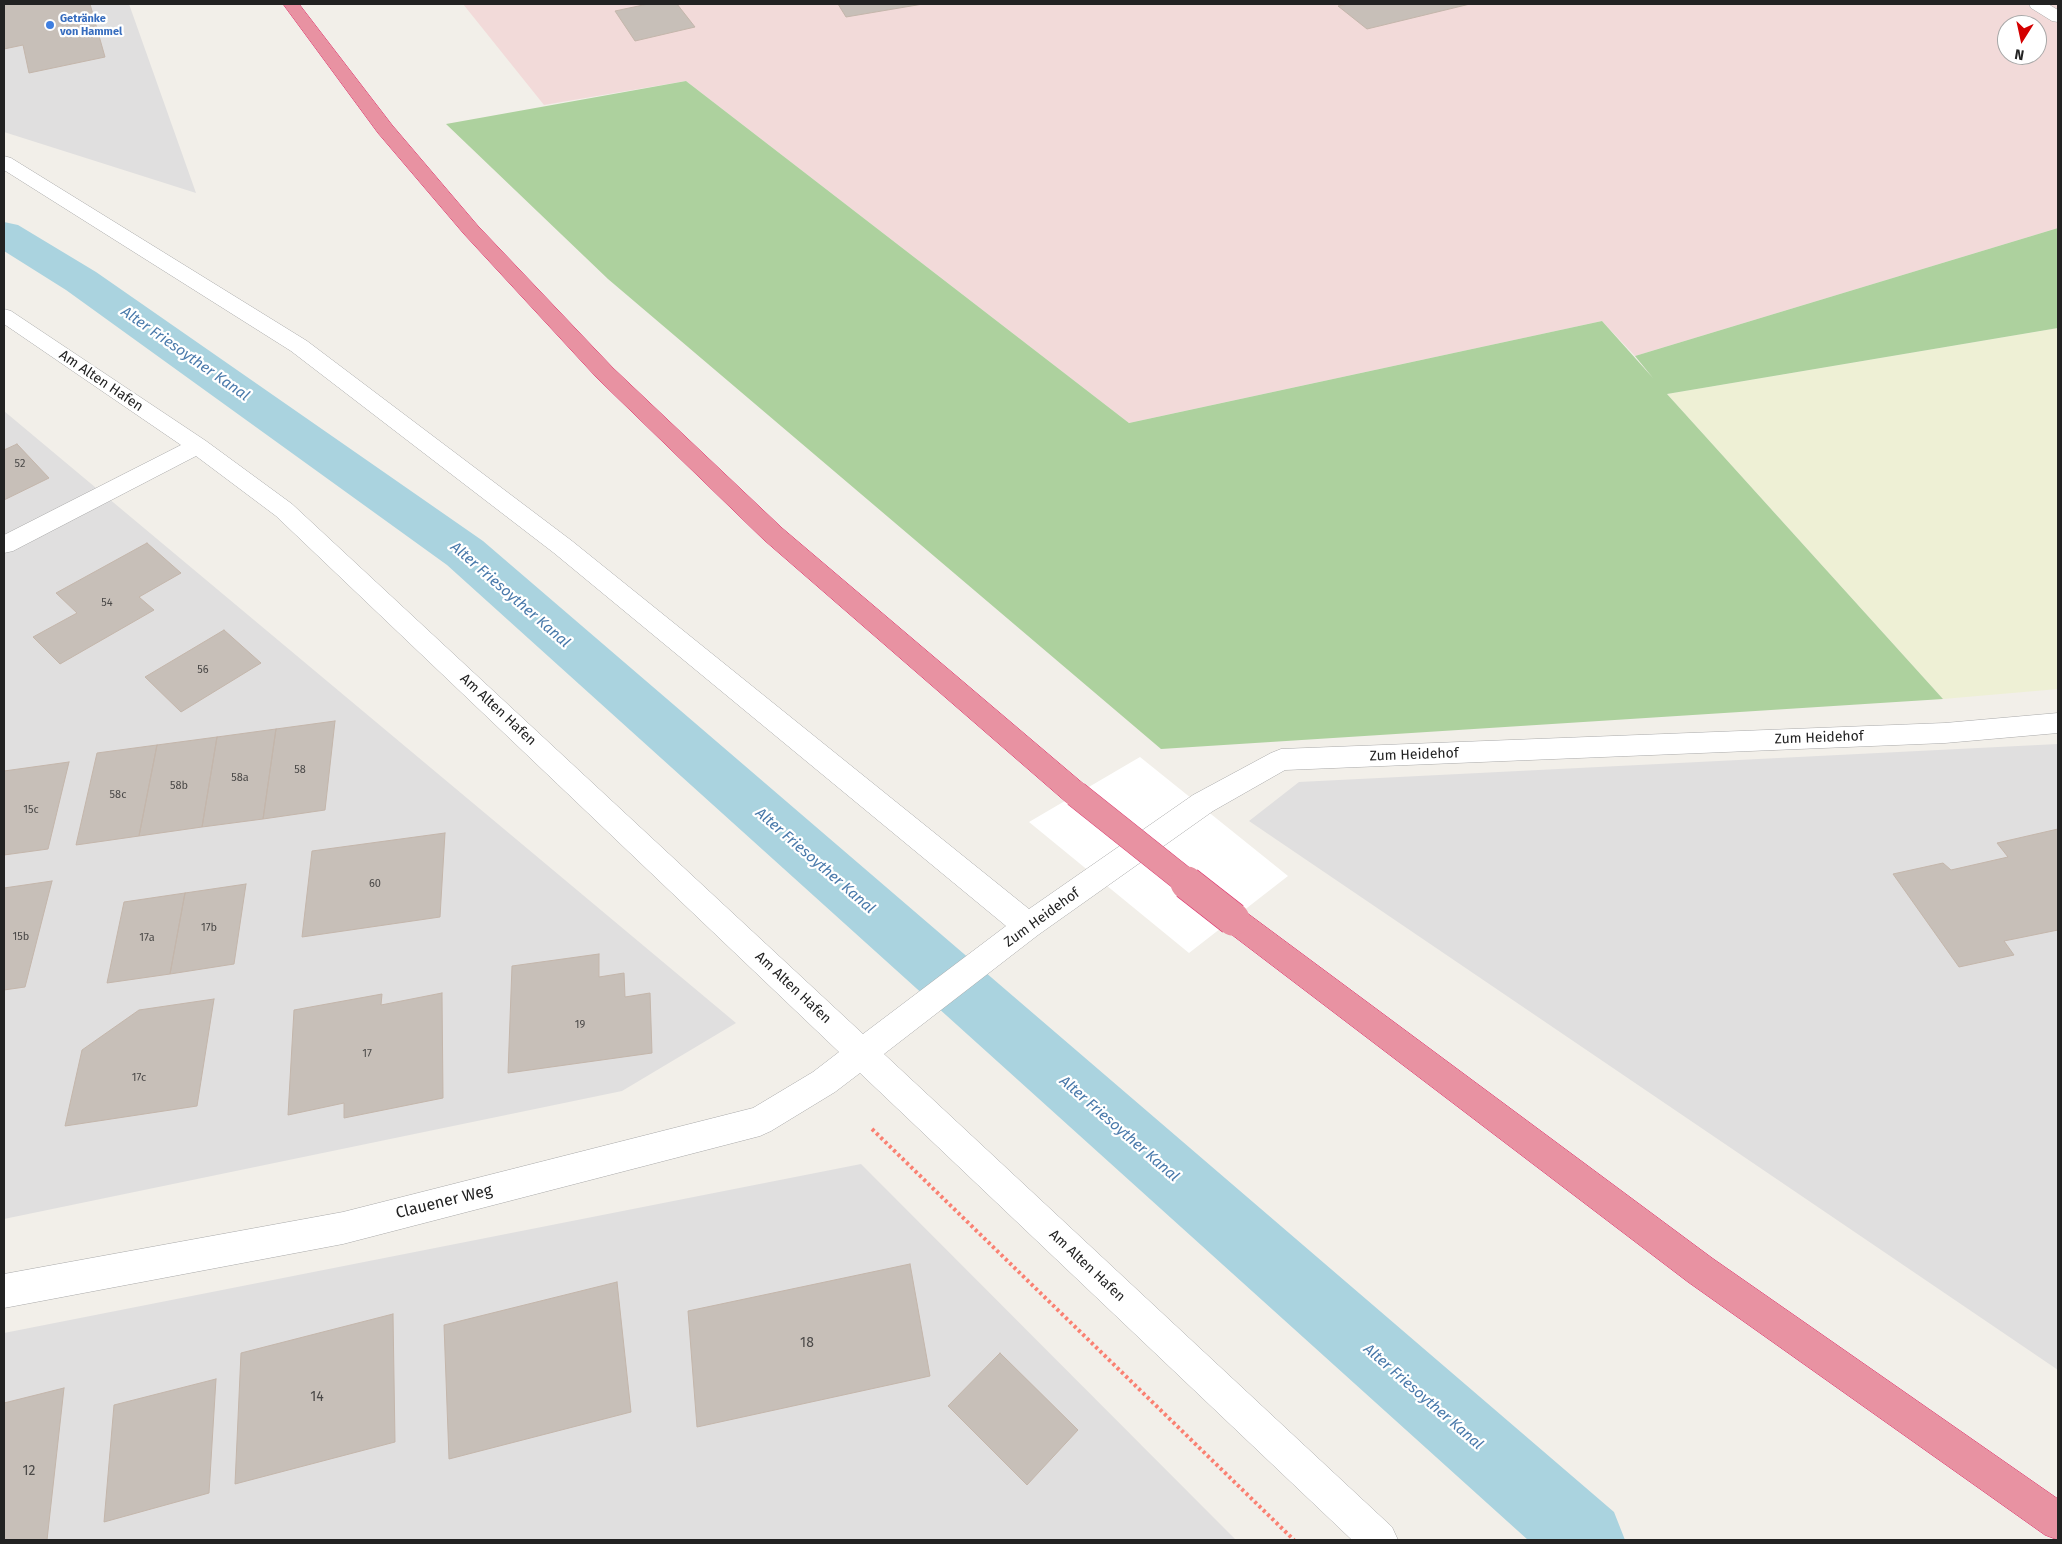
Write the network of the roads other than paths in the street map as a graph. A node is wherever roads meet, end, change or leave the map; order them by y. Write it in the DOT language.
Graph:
graph roads {
  1 [pos="291,4"];
  2 [pos="2037,4"];
  3 [pos="2058,17"];
  4 [pos="4,162"];
  5 [pos="4,315"];
  6 [pos="198,446"];
  7 [pos="4,545"];
  8 [pos="2058,723"];
  9 [pos="1028,926"];
  10 [pos="862,1053"];
  11 [pos="4,1291"];
  12 [pos="2058,1522"];
  13 [pos="1379,1540"];
  1 -- 12 [label="highway, bridge"];
  2 -- 3 [label="street"];
  4 -- 9 [label="street"];
  5 -- 6 [label="street, Am Alten Hafen"];
  6 -- 7 [label="street"];
  6 -- 10 [label="street, Am Alten Hafen"];
  8 -- 9 [label="street, Zum Heidehof"];
  9 -- 10 [label="street, Zum Heidehof"];
  10 -- 11 [label="street, Clauener Weg"];
  10 -- 13 [label="street, Am Alten Hafen"];
}
